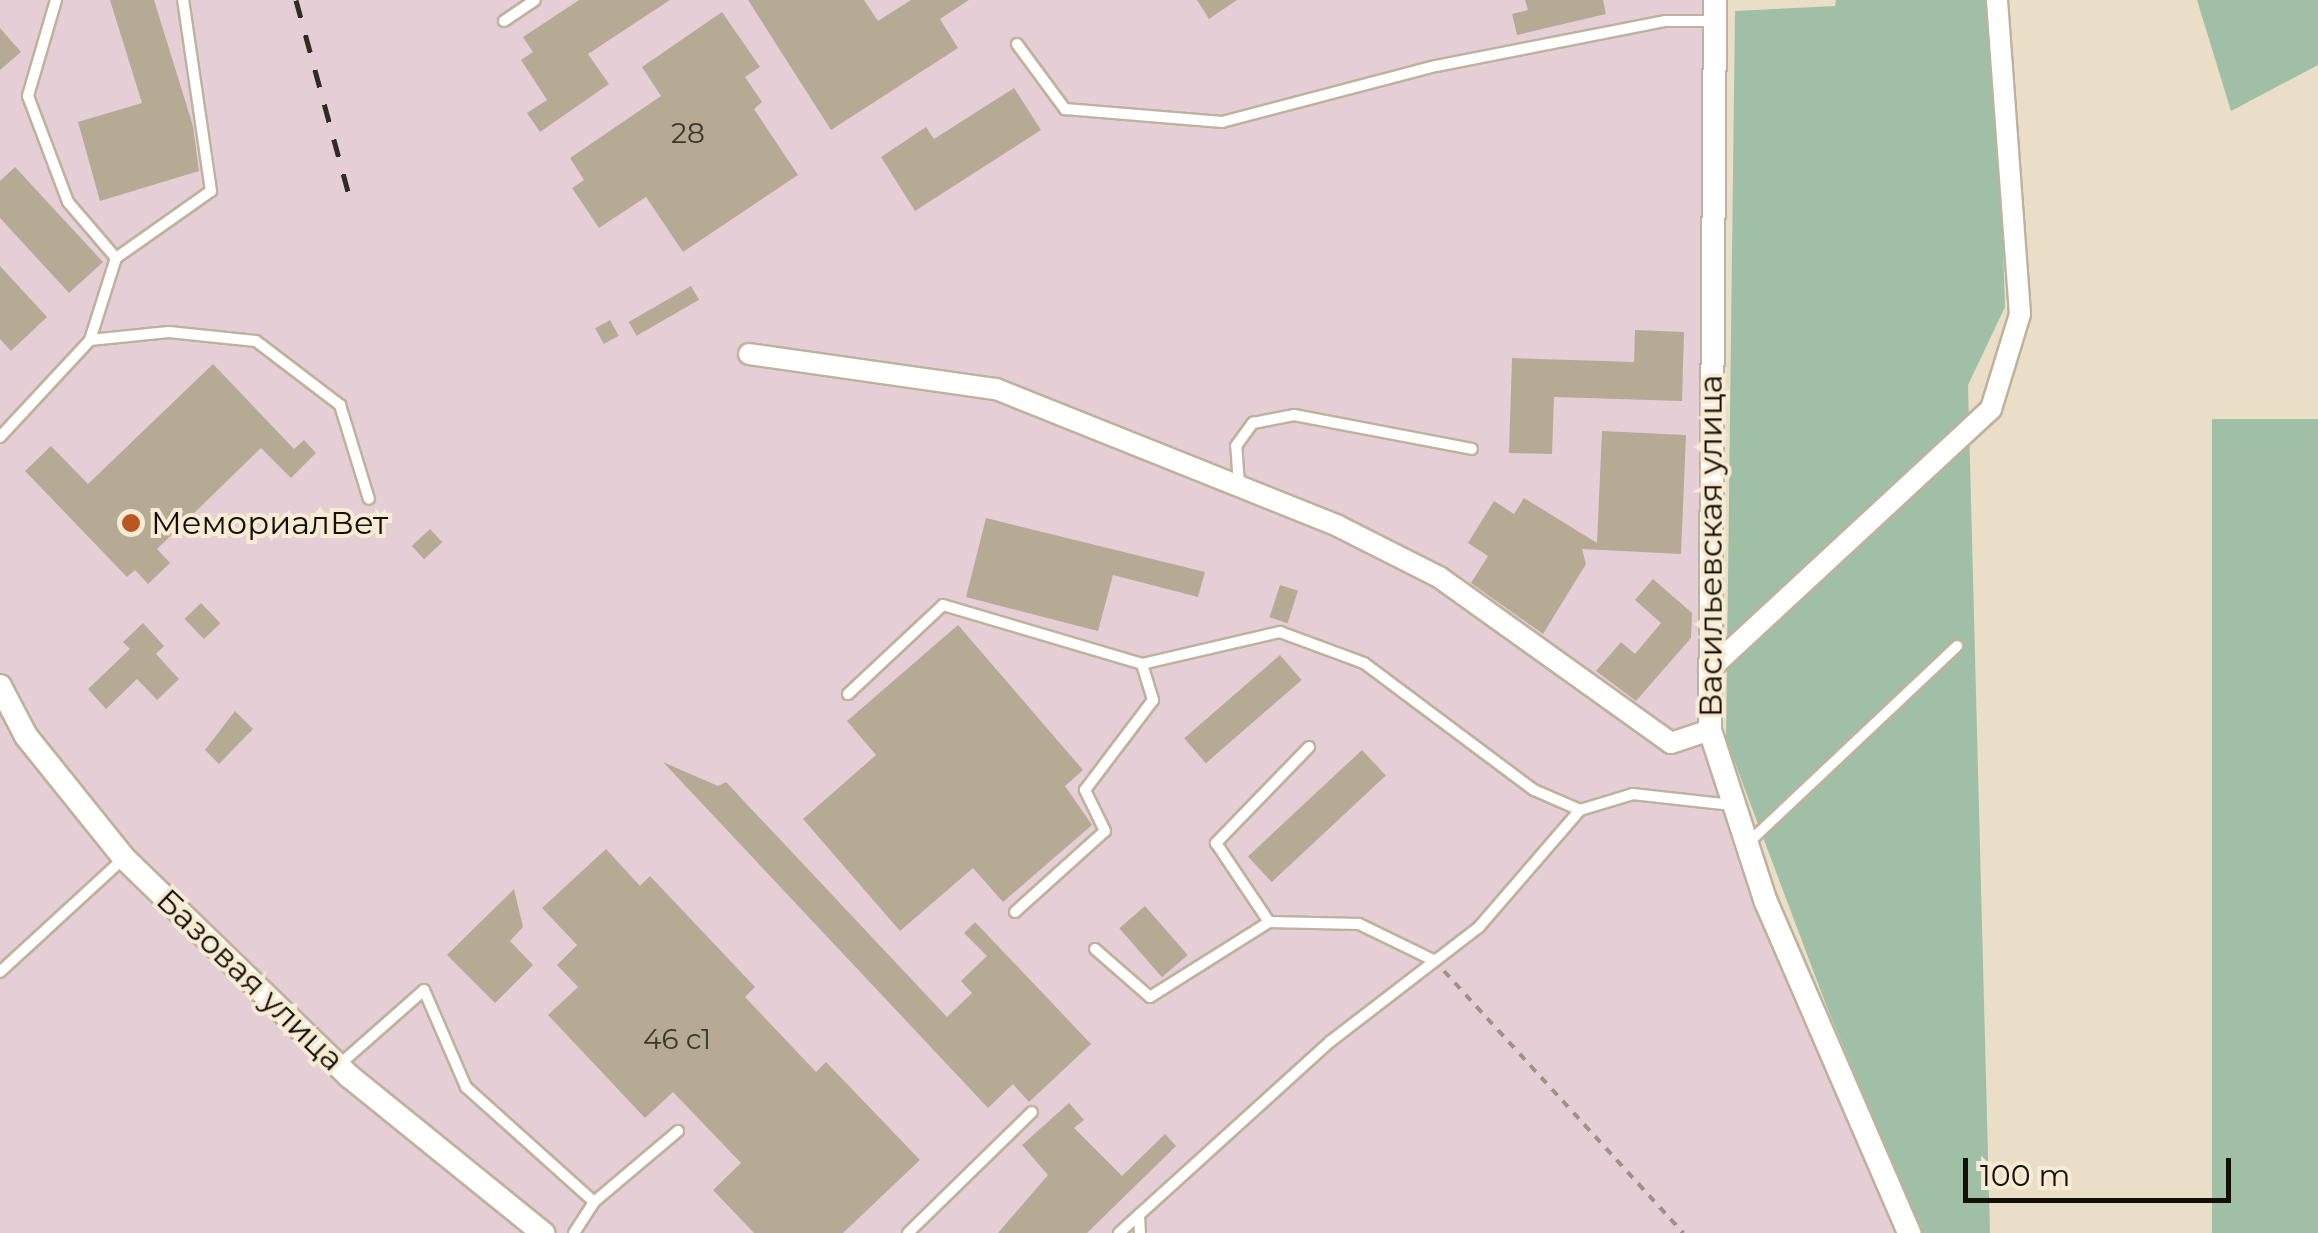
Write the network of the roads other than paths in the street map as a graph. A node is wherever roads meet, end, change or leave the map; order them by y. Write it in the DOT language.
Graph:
graph roads {
  1 [pos="56,0"];
  2 [pos="183,0"];
  3 [pos="535,0"];
  4 [pos="1998,0"];
  5 [pos="1715,10"];
  6 [pos="504,21"];
  7 [pos="1017,44"];
  8 [pos="116,258"];
  9 [pos="90,340"];
  10 [pos="749,354"];
  11 [pos="0,438"];
  12 [pos="1472,449"];
  13 [pos="1239,486"];
  14 [pos="369,499"];
  15 [pos="1957,646"];
  16 [pos="1142,664"];
  17 [pos="1709,670"];
  18 [pos="0,686"];
  19 [pos="848,694"];
  20 [pos="1710,730"];
  21 [pos="1309,746"];
  22 [pos="1731,805"];
  23 [pos="1580,810"];
  24 [pos="1746,846"];
  25 [pos="124,858"];
  26 [pos="1015,912"];
  27 [pos="1269,922"];
  28 [pos="1095,949"];
  29 [pos="1434,960"];
  30 [pos="0,972"];
  31 [pos="338,1066"];
  32 [pos="1032,1112"];
  33 [pos="678,1131"];
  34 [pos="594,1202"];
  35 [pos="1139,1215"];
  36 [pos="544,1233"];
  37 [pos="574,1233"];
  38 [pos="908,1233"];
  39 [pos="1119,1233"];
  40 [pos="1140,1233"];
  41 [pos="1909,1233"];
  1 -- 8 [label="lane"];
  2 -- 8 [label="lane"];
  3 -- 6 [label="lane"];
  4 -- 17 [label="street"];
  5 -- 7 [label="lane"];
  5 -- 17 [label="street, Васильевская улица"];
  8 -- 9 [label="lane"];
  9 -- 11 [label="lane"];
  9 -- 14 [label="lane"];
  10 -- 13 [label="street"];
  12 -- 13 [label="lane"];
  13 -- 20 [label="street"];
  15 -- 24 [label="lane"];
  16 -- 19 [label="lane"];
  16 -- 23 [label="lane"];
  16 -- 26 [label="lane"];
  17 -- 20 [label="street, Васильевская улица"];
  18 -- 25 [label="street, Базовая улица"];
  20 -- 22 [label="street, Васильевская улица"];
  21 -- 27 [label="lane"];
  22 -- 23 [label="lane"];
  22 -- 24 [label="street, Васильевская улица"];
  23 -- 29 [label="lane"];
  24 -- 41 [label="street, Васильевская улица"];
  25 -- 30 [label="lane"];
  25 -- 31 [label="street, Базовая улица"];
  27 -- 28 [label="lane"];
  27 -- 29 [label="lane"];
  29 -- 35 [label="lane"];
  31 -- 34 [label="lane"];
  31 -- 36 [label="street, Базовая улица"];
  32 -- 38 [label="lane"];
  33 -- 34 [label="lane"];
  34 -- 37 [label="lane"];
  35 -- 39 [label="lane"];
  35 -- 40 [label="lane"];
}
